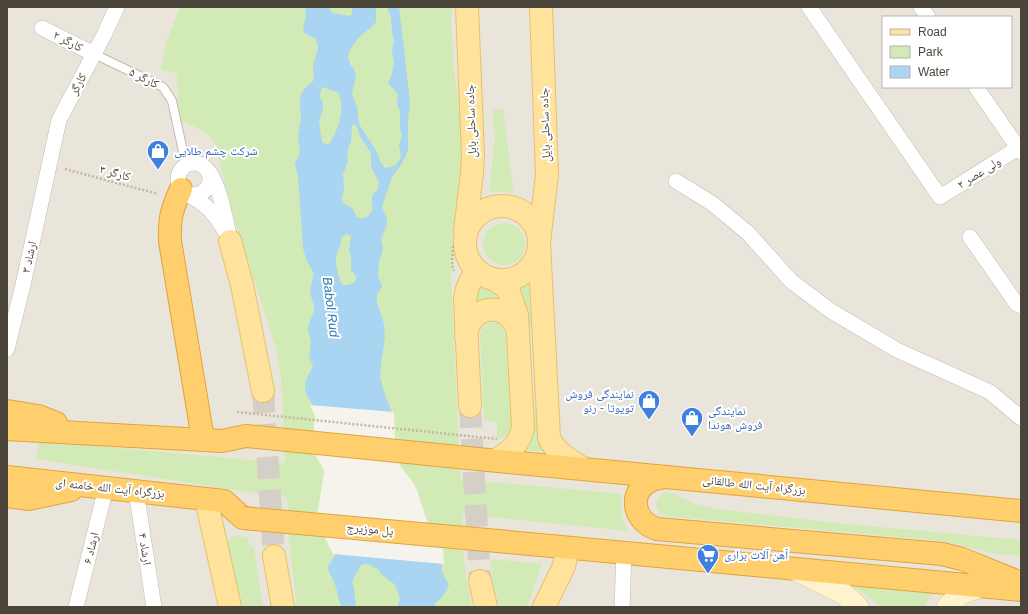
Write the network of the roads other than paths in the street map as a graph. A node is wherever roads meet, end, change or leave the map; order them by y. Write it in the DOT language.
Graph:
graph roads {
  1 [pos="117,7"];
  2 [pos="467,7"];
  3 [pos="541,7"];
  4 [pos="809,7"];
  5 [pos="921,7"];
  6 [pos="927,16"];
  7 [pos="42,28"];
  8 [pos="94,54"];
  9 [pos="977,88"];
  10 [pos="1020,148"];
  11 [pos="49,164"];
  12 [pos="186,165"];
  13 [pos="209,172"];
  14 [pos="676,181"];
  15 [pos="181,194"];
  16 [pos="970,237"];
  17 [pos="459,240"];
  18 [pos="230,241"];
  19 [pos="539,242"];
  20 [pos="473,275"];
  21 [pos="496,280"];
  22 [pos="1021,306"];
  23 [pos="518,333"];
  24 [pos="466,336"];
  25 [pos="7,349"];
  26 [pos="264,391"];
  27 [pos="470,406"];
  28 [pos="7,411"];
  29 [pos="1021,418"];
  30 [pos="7,429"];
  31 [pos="79,432"];
  32 [pos="212,440"];
  33 [pos="491,460"];
  34 [pos="584,469"];
  35 [pos="7,477"];
  36 [pos="667,477"];
  37 [pos="96,487"];
  38 [pos="136,491"];
  39 [pos="7,496"];
  40 [pos="214,500"];
  41 [pos="1021,511"];
  42 [pos="568,548"];
  43 [pos="624,553"];
  44 [pos="274,556"];
  45 [pos="794,569"];
  46 [pos="480,581"];
  47 [pos="1021,583"];
  48 [pos="982,586"];
  49 [pos="1021,590"];
  50 [pos="76,607"];
  51 [pos="154,607"];
  52 [pos="230,607"];
  53 [pos="282,607"];
  54 [pos="486,607"];
  55 [pos="544,607"];
  56 [pos="622,607"];
  57 [pos="858,607"];
  58 [pos="947,607"];
  1 -- 8 [label="street, کارگر"];
  2 -- 17 [label="main road, جاده ساحلی بابل"];
  3 -- 19 [label="main road, جاده ساحلی بایل"];
  4 -- 10 [label="street, ولی عصر ۲"];
  5 -- 6 [label="street"];
  7 -- 8 [label="street, کارگر ۲"];
  8 -- 11 [label="street, کارگر"];
  8 -- 12 [label="lane, کارگر ۵"];
  9 -- 10 [label="street"];
  11 -- 25 [label="street, ارشاد ۳"];
  12 -- 13 [label="street"];
  12 -- 15 [label="street"];
  13 -- 15 [label="street"];
  13 -- 18 [label="street"];
  14 -- 29 [label="street"];
  15 -- 18 [label="street"];
  15 -- 32 [label="highway"];
  16 -- 22 [label="street"];
  17 -- 19 [label="main road"];
  17 -- 20 [label="main road"];
  18 -- 26 [label="main road"];
  19 -- 21 [label="main road"];
  19 -- 34 [label="main road"];
  20 -- 21 [label="main road"];
  20 -- 24 [label="main road"];
  21 -- 23 [label="main road"];
  23 -- 24 [label="main road"];
  23 -- 33 [label="main road"];
  24 -- 27 [label="main road"];
  28 -- 31 [label="highway"];
  30 -- 31 [label="highway"];
  31 -- 32 [label="highway"];
  32 -- 33 [label="highway, bridge"];
  33 -- 34 [label="highway, بزرگراه آیت الله طالقانی"];
  34 -- 36 [label="highway, بزرگراه آیت الله طالقانی"];
  35 -- 37 [label="highway, بزرگراه آیت الله خامنه ای"];
  36 -- 41 [label="highway, بزرگراه آیت الله طالقانی"];
  36 -- 47 [label="highway"];
  37 -- 38 [label="highway, بزرگراه آیت الله خامنه ای"];
  37 -- 39 [label="highway"];
  37 -- 50 [label="street, ارشاد ۶"];
  38 -- 40 [label="highway, بزرگراه آیت الله خامنه ای"];
  38 -- 51 [label="street, ارشاد ۴"];
  40 -- 42 [label="highway, پل موزیرج, bridge"];
  40 -- 52 [label="main road"];
  42 -- 43 [label="highway"];
  42 -- 55 [label="main road"];
  43 -- 45 [label="highway"];
  43 -- 56 [label="street"];
  44 -- 53 [label="main road"];
  45 -- 48 [label="highway"];
  45 -- 57 [label="main road"];
  46 -- 54 [label="main road"];
  48 -- 49 [label="highway"];
  48 -- 58 [label="main road"];
}
